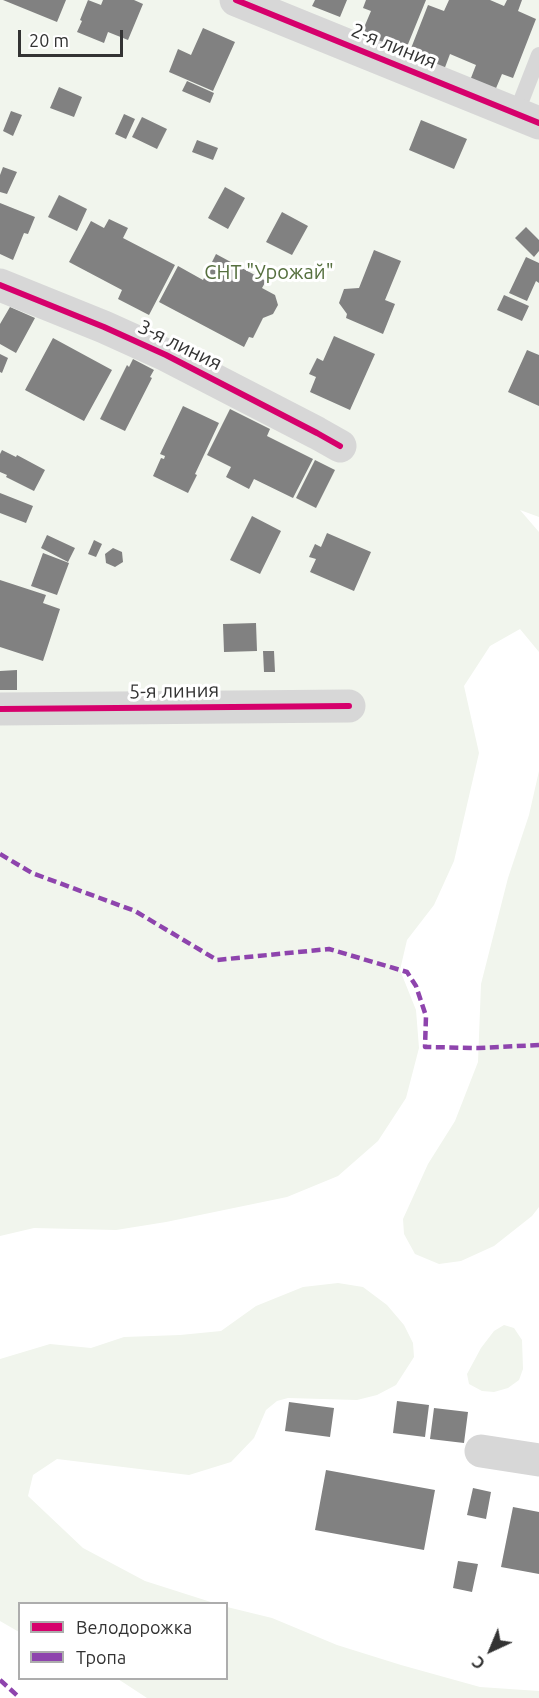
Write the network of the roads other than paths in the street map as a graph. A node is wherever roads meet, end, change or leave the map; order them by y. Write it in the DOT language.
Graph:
graph roads {
  1 [pos="236,0"];
  2 [pos="539,55"];
  3 [pos="528,119"];
  4 [pos="0,285"];
  5 [pos="340,447"];
  6 [pos="349,706"];
  7 [pos="0,709"];
  8 [pos="480,1451"];
  9 [pos="539,1460"];
  1 -- 3 [label="street, 2-я линия"];
  2 -- 3 [label="lane"];
  4 -- 5 [label="street, 3-я линия"];
  6 -- 7 [label="street, 5-я линия"];
  8 -- 9 [label="street"];
}
